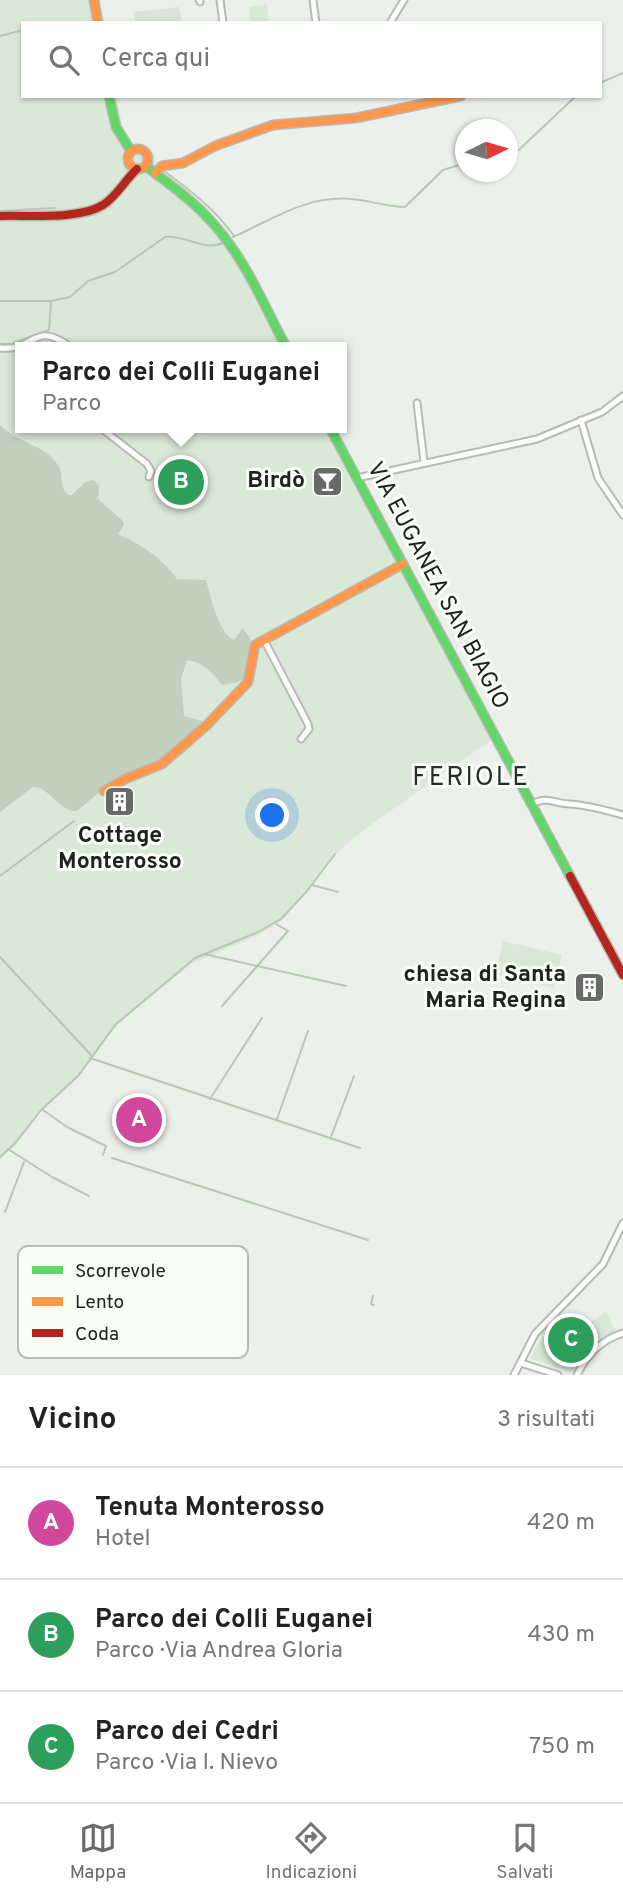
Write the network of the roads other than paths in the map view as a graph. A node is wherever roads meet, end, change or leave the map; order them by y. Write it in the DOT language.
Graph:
graph roads {
  1 [pos="94,0"];
  2 [pos="220,0"];
  3 [pos="313,0"];
  4 [pos="404,0"];
  5 [pos="98,21"];
  6 [pos="223,21"];
  7 [pos="316,21"];
  8 [pos="391,21"];
  9 [pos="109,98"];
  10 [pos="451,98"];
  11 [pos="131,151"];
  12 [pos="146,166"];
  13 [pos="133,167"];
  14 [pos="155,173"];
  15 [pos="0,216"];
  16 [pos="28,342"];
  17 [pos="63,342"];
  18 [pos="283,342"];
  19 [pos="623,396"];
  20 [pos="417,403"];
  21 [pos="581,420"];
  22 [pos="107,433"];
  23 [pos="333,433"];
  24 [pos="424,462"];
  25 [pos="149,477"];
  26 [pos="357,478"];
  27 [pos="623,515"];
  28 [pos="403,564"];
  29 [pos="264,640"];
  30 [pos="301,739"];
  31 [pos="104,791"];
  32 [pos="531,804"];
  33 [pos="623,815"];
  34 [pos="623,975"];
  35 [pos="623,1223"];
  36 [pos="614,1242"];
  37 [pos="623,1246"];
  38 [pos="623,1333"];
  39 [pos="521,1363"];
  40 [pos="514,1375"];
  41 [pos="558,1375"];
  42 [pos="578,1375"];
  1 -- 5 [label="main road"];
  2 -- 6 [label="street"];
  3 -- 7 [label="street"];
  4 -- 8 [label="street"];
  9 -- 11 [label="main road"];
  10 -- 14 [label="main road"];
  11 -- 12 [label="main road"];
  11 -- 13 [label="main road"];
  12 -- 13 [label="main road"];
  12 -- 14 [label="main road"];
  13 -- 15 [label="main road"];
  14 -- 18 [label="main road"];
  16 -- 17 [label="street"];
  19 -- 21 [label="street"];
  20 -- 24 [label="street"];
  21 -- 24 [label="street"];
  21 -- 27 [label="street"];
  22 -- 25 [label="street"];
  23 -- 26 [label="main road, VIA EUGANEA SAN BIAGIO"];
  24 -- 26 [label="street"];
  26 -- 28 [label="main road, VIA EUGANEA SAN BIAGIO"];
  28 -- 29 [label="main road"];
  28 -- 32 [label="main road, VIA EUGANEA SAN BIAGIO"];
  29 -- 30 [label="street"];
  29 -- 31 [label="main road"];
  32 -- 33 [label="street"];
  32 -- 34 [label="main road, VIA EUGANEA SAN BIAGIO"];
  35 -- 36 [label="street"];
  36 -- 37 [label="street"];
  36 -- 39 [label="street"];
  38 -- 42 [label="street"];
  39 -- 40 [label="street"];
  39 -- 41 [label="street"];
}
